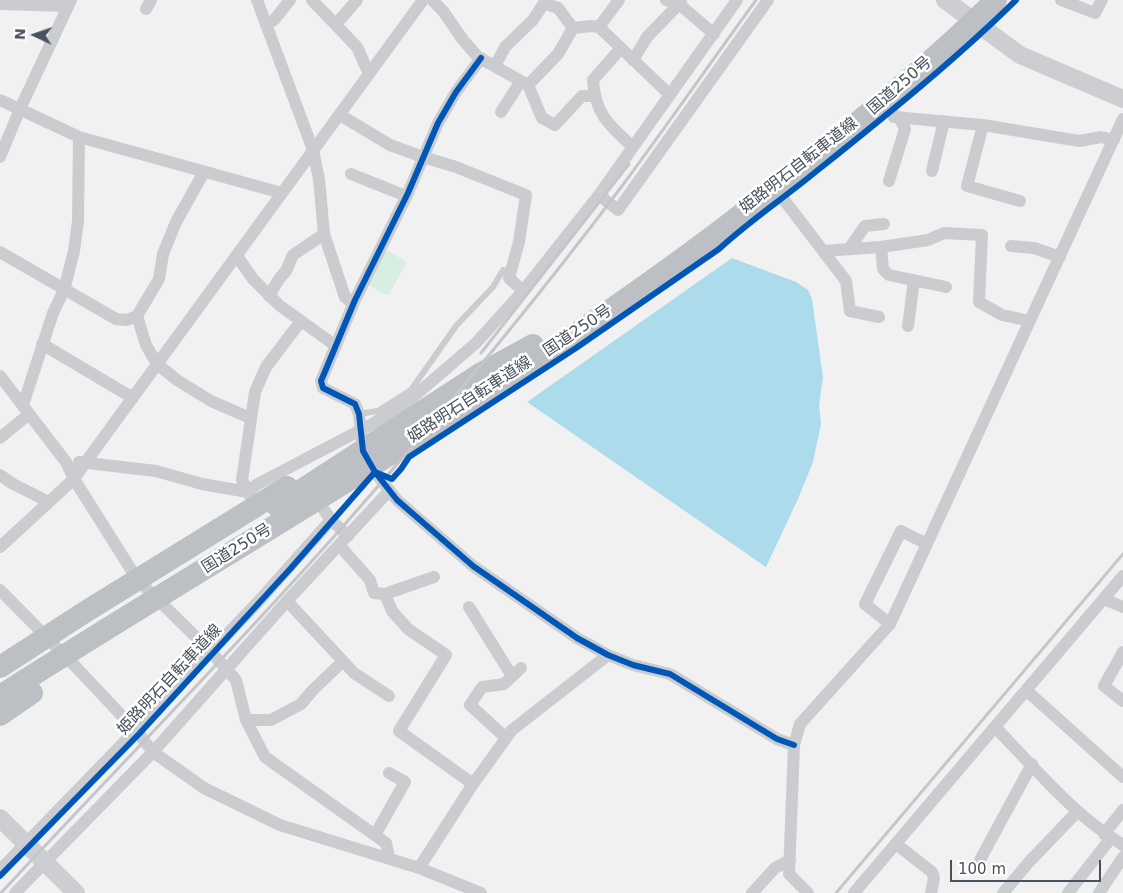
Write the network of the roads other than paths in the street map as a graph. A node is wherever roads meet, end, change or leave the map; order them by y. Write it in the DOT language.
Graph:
graph roads {
  1 [pos="257,0"];
  2 [pos="290,0"];
  3 [pos="312,0"];
  4 [pos="357,0"];
  5 [pos="423,0"];
  6 [pos="432,0"];
  7 [pos="620,0"];
  8 [pos="666,0"];
  9 [pos="737,0"];
  10 [pos="768,0"];
  11 [pos="945,0"];
  12 [pos="996,0"];
  13 [pos="1061,0"];
  14 [pos="1102,0"];
  15 [pos="680,2"];
  16 [pos="31,3"];
  17 [pos="70,3"];
  18 [pos="0,4"];
  19 [pos="561,4"];
  20 [pos="972,11"];
  21 [pos="336,24"];
  22 [pos="266,25"];
  23 [pos="599,27"];
  24 [pos="574,28"];
  25 [pos="714,34"];
  26 [pos="621,48"];
  27 [pos="481,58"];
  28 [pos="634,60"];
  29 [pos="495,66"];
  30 [pos="369,74"];
  31 [pos="524,83"];
  32 [pos="670,95"];
  33 [pos="594,96"];
  34 [pos="0,100"];
  35 [pos="1123,100"];
  36 [pos="883,102"];
  37 [pos="20,109"];
  38 [pos="501,112"];
  39 [pos="340,115"];
  40 [pos="899,118"];
  41 [pos="1123,119"];
  42 [pos="944,121"];
  43 [pos="983,125"];
  44 [pos="79,137"];
  45 [pos="1114,140"];
  46 [pos="633,147"];
  47 [pos="313,150"];
  48 [pos="0,157"];
  49 [pos="423,157"];
  50 [pos="932,171"];
  51 [pos="204,172"];
  52 [pos="351,174"];
  53 [pos="889,181"];
  54 [pos="775,188"];
  55 [pos="282,194"];
  56 [pos="599,195"];
  57 [pos="406,196"];
  58 [pos="1020,201"];
  59 [pos="884,224"];
  60 [pos="324,234"];
  61 [pos="1011,246"];
  62 [pos="881,247"];
  63 [pos="849,249"];
  64 [pos="823,251"];
  65 [pos="0,252"];
  66 [pos="237,256"];
  67 [pos="1060,257"];
  68 [pos="504,270"];
  69 [pos="914,280"];
  70 [pos="946,287"];
  71 [pos="64,290"];
  72 [pos="523,291"];
  73 [pos="269,296"];
  74 [pos="353,304"];
  75 [pos="137,316"];
  76 [pos="879,317"];
  77 [pos="301,321"];
  78 [pos="1030,321"];
  79 [pos="908,326"];
  80 [pos="42,344"];
  81 [pos="336,346"];
  82 [pos="158,364"];
  83 [pos="0,376"];
  84 [pos="132,398"];
  85 [pos="26,410"];
  86 [pos="359,414"];
  87 [pos="250,418"];
  88 [pos="0,438"];
  89 [pos="365,448"];
  90 [pos="66,462"];
  91 [pos="85,463"];
  92 [pos="0,475"];
  93 [pos="74,479"];
  94 [pos="341,484"];
  95 [pos="390,491"];
  96 [pos="252,499"];
  97 [pos="49,502"];
  98 [pos="327,514"];
  99 [pos="343,540"];
  100 [pos="927,544"];
  101 [pos="0,547"];
  102 [pos="1123,576"];
  103 [pos="434,577"];
  104 [pos="138,580"];
  105 [pos="0,590"];
  106 [pos="168,592"];
  107 [pos="385,594"];
  108 [pos="1104,599"];
  109 [pos="287,601"];
  110 [pos="1123,606"];
  111 [pos="468,607"];
  112 [pos="890,624"];
  113 [pos="46,638"];
  114 [pos="210,652"];
  115 [pos="1123,652"];
  116 [pos="608,655"];
  117 [pos="342,660"];
  118 [pos="74,665"];
  119 [pos="0,667"];
  120 [pos="226,669"];
  121 [pos="0,683"];
  122 [pos="1026,690"];
  123 [pos="0,696"];
  124 [pos="389,696"];
  125 [pos="1123,701"];
  126 [pos="0,715"];
  127 [pos="246,720"];
  128 [pos="995,726"];
  129 [pos="135,731"];
  130 [pos="506,738"];
  131 [pos="794,745"];
  132 [pos="153,752"];
  133 [pos="1032,764"];
  134 [pos="389,774"];
  135 [pos="1123,777"];
  136 [pos="473,784"];
  137 [pos="1123,810"];
  138 [pos="1078,812"];
  139 [pos="0,818"];
  140 [pos="375,835"];
  141 [pos="1107,836"];
  142 [pos="26,844"];
  143 [pos="896,844"];
  144 [pos="1123,846"];
  145 [pos="1123,857"];
  146 [pos="389,858"];
  147 [pos="790,860"];
  148 [pos="980,860"];
  149 [pos="45,862"];
  150 [pos="419,868"];
  151 [pos="0,870"];
  152 [pos="805,892"];
  153 [pos="16,893"];
  154 [pos="76,893"];
  155 [pos="481,893"];
  156 [pos="752,893"];
  157 [pos="854,893"];
  158 [pos="931,893"];
  159 [pos="1003,893"];
  160 [pos="1068,893"];
  161 [pos="1098,893"];
  1 -- 22 [label="street"];
  2 -- 22 [label="street"];
  3 -- 21 [label="street"];
  4 -- 21 [label="street"];
  5 -- 30 [label="street"];
  6 -- 27 [label="street"];
  7 -- 23 [label="street"];
  8 -- 15 [label="street"];
  9 -- 25 [label="street"];
  10 -- 56 [label="street"];
  11 -- 20 [label="street"];
  12 -- 20 [label="highway, 国道250号"];
  13 -- 14 [label="street"];
  15 -- 25 [label="street"];
  15 -- 28 [label="street"];
  16 -- 17 [label="street"];
  16 -- 18 [label="street"];
  17 -- 37 [label="street"];
  19 -- 24 [label="street"];
  19 -- 29 [label="street"];
  20 -- 35 [label="street"];
  20 -- 36 [label="highway, 国道250号"];
  20 -- 89 [label="highway, 国道250号"];
  21 -- 30 [label="street"];
  22 -- 47 [label="street"];
  23 -- 24 [label="street"];
  23 -- 26 [label="street"];
  24 -- 31 [label="street"];
  25 -- 32 [label="street"];
  26 -- 28 [label="street"];
  26 -- 33 [label="street"];
  27 -- 29 [label="street"];
  27 -- 49 [label="street"];
  28 -- 32 [label="street"];
  29 -- 31 [label="street"];
  30 -- 39 [label="street"];
  31 -- 33 [label="street"];
  31 -- 38 [label="street"];
  32 -- 46 [label="street"];
  33 -- 46 [label="street"];
  34 -- 37 [label="street"];
  36 -- 40 [label="street"];
  36 -- 54 [label="highway, 国道250号"];
  37 -- 44 [label="street"];
  37 -- 48 [label="street"];
  39 -- 47 [label="street"];
  39 -- 49 [label="street"];
  40 -- 42 [label="street"];
  40 -- 53 [label="street"];
  41 -- 45 [label="street"];
  42 -- 43 [label="street"];
  42 -- 50 [label="street"];
  43 -- 45 [label="street"];
  43 -- 58 [label="street"];
  44 -- 51 [label="street"];
  44 -- 71 [label="street"];
  45 -- 67 [label="street"];
  46 -- 56 [label="street"];
  47 -- 55 [label="street"];
  47 -- 60 [label="street"];
  49 -- 57 [label="street"];
  49 -- 72 [label="street"];
  51 -- 55 [label="street"];
  51 -- 75 [label="street"];
  52 -- 57 [label="street"];
  54 -- 64 [label="street"];
  54 -- 89 [label="highway, 国道250号"];
  55 -- 66 [label="street"];
  56 -- 72 [label="street"];
  57 -- 74 [label="street"];
  59 -- 63 [label="street"];
  60 -- 73 [label="street"];
  60 -- 74 [label="street"];
  61 -- 67 [label="street"];
  62 -- 63 [label="street"];
  62 -- 69 [label="street"];
  62 -- 78 [label="street"];
  63 -- 64 [label="street"];
  64 -- 76 [label="street"];
  65 -- 71 [label="street"];
  66 -- 73 [label="street"];
  66 -- 82 [label="street"];
  67 -- 78 [label="street"];
  68 -- 86 [label="lane"];
  69 -- 70 [label="street"];
  69 -- 79 [label="street"];
  71 -- 75 [label="street"];
  71 -- 80 [label="street"];
  72 -- 89 [label="street"];
  73 -- 77 [label="street"];
  74 -- 81 [label="street"];
  75 -- 82 [label="street"];
  77 -- 81 [label="street"];
  77 -- 87 [label="street"];
  78 -- 100 [label="street"];
  80 -- 84 [label="street"];
  80 -- 85 [label="street"];
  81 -- 86 [label="street"];
  82 -- 84 [label="street"];
  82 -- 87 [label="street"];
  83 -- 85 [label="street"];
  84 -- 91 [label="street"];
  85 -- 88 [label="street"];
  85 -- 90 [label="street"];
  86 -- 89 [label="street"];
  87 -- 96 [label="street"];
  89 -- 94 [label="highway, 国道250号"];
  89 -- 95 [label="street"];
  89 -- 96 [label="highway"];
  89 -- 106 [label="highway, 国道250号"];
  90 -- 91 [label="street"];
  90 -- 93 [label="street"];
  91 -- 93 [label="street"];
  91 -- 96 [label="street"];
  92 -- 97 [label="street"];
  93 -- 97 [label="street"];
  93 -- 104 [label="street"];
  94 -- 98 [label="highway"];
  94 -- 106 [label="highway, 国道250号"];
  95 -- 99 [label="street"];
  95 -- 116 [label="street"];
  96 -- 104 [label="highway"];
  97 -- 101 [label="street"];
  98 -- 99 [label="street"];
  98 -- 106 [label="highway"];
  98 -- 114 [label="street"];
  99 -- 107 [label="street"];
  99 -- 109 [label="street"];
  100 -- 112 [label="street"];
  100 -- 112 [label="street"];
  102 -- 108 [label="street"];
  103 -- 107 [label="street"];
  104 -- 106 [label="street"];
  104 -- 113 [label="highway"];
  105 -- 113 [label="street"];
  106 -- 114 [label="street"];
  106 -- 118 [label="highway"];
  106 -- 121 [label="highway, 国道250号"];
  106 -- 123 [label="highway, 国道250号"];
  107 -- 136 [label="street"];
  108 -- 110 [label="street"];
  108 -- 122 [label="street"];
  109 -- 117 [label="street"];
  109 -- 120 [label="street"];
  111 -- 130 [label="street"];
  112 -- 131 [label="street"];
  113 -- 118 [label="street"];
  113 -- 119 [label="highway"];
  114 -- 120 [label="street"];
  114 -- 129 [label="street"];
  115 -- 125 [label="street"];
  116 -- 130 [label="street"];
  116 -- 131 [label="street"];
  117 -- 124 [label="street"];
  117 -- 127 [label="street"];
  118 -- 126 [label="highway"];
  118 -- 129 [label="street"];
  120 -- 127 [label="street"];
  120 -- 132 [label="street"];
  122 -- 128 [label="street"];
  122 -- 135 [label="street"];
  127 -- 140 [label="street"];
  128 -- 133 [label="street"];
  128 -- 143 [label="street"];
  129 -- 132 [label="street"];
  129 -- 142 [label="street"];
  130 -- 136 [label="street"];
  131 -- 147 [label="street"];
  132 -- 146 [label="street"];
  132 -- 149 [label="street"];
  133 -- 138 [label="street"];
  133 -- 148 [label="street"];
  134 -- 140 [label="street"];
  136 -- 150 [label="street"];
  137 -- 141 [label="street"];
  138 -- 141 [label="street"];
  138 -- 159 [label="street"];
  139 -- 142 [label="street"];
  140 -- 146 [label="street"];
  141 -- 144 [label="street"];
  141 -- 160 [label="street"];
  142 -- 149 [label="street"];
  142 -- 151 [label="street"];
  143 -- 157 [label="street"];
  143 -- 158 [label="street"];
  145 -- 161 [label="street"];
  146 -- 150 [label="street"];
  147 -- 152 [label="street"];
  147 -- 156 [label="street"];
  149 -- 153 [label="street"];
  149 -- 154 [label="street"];
  150 -- 155 [label="street"];
}
